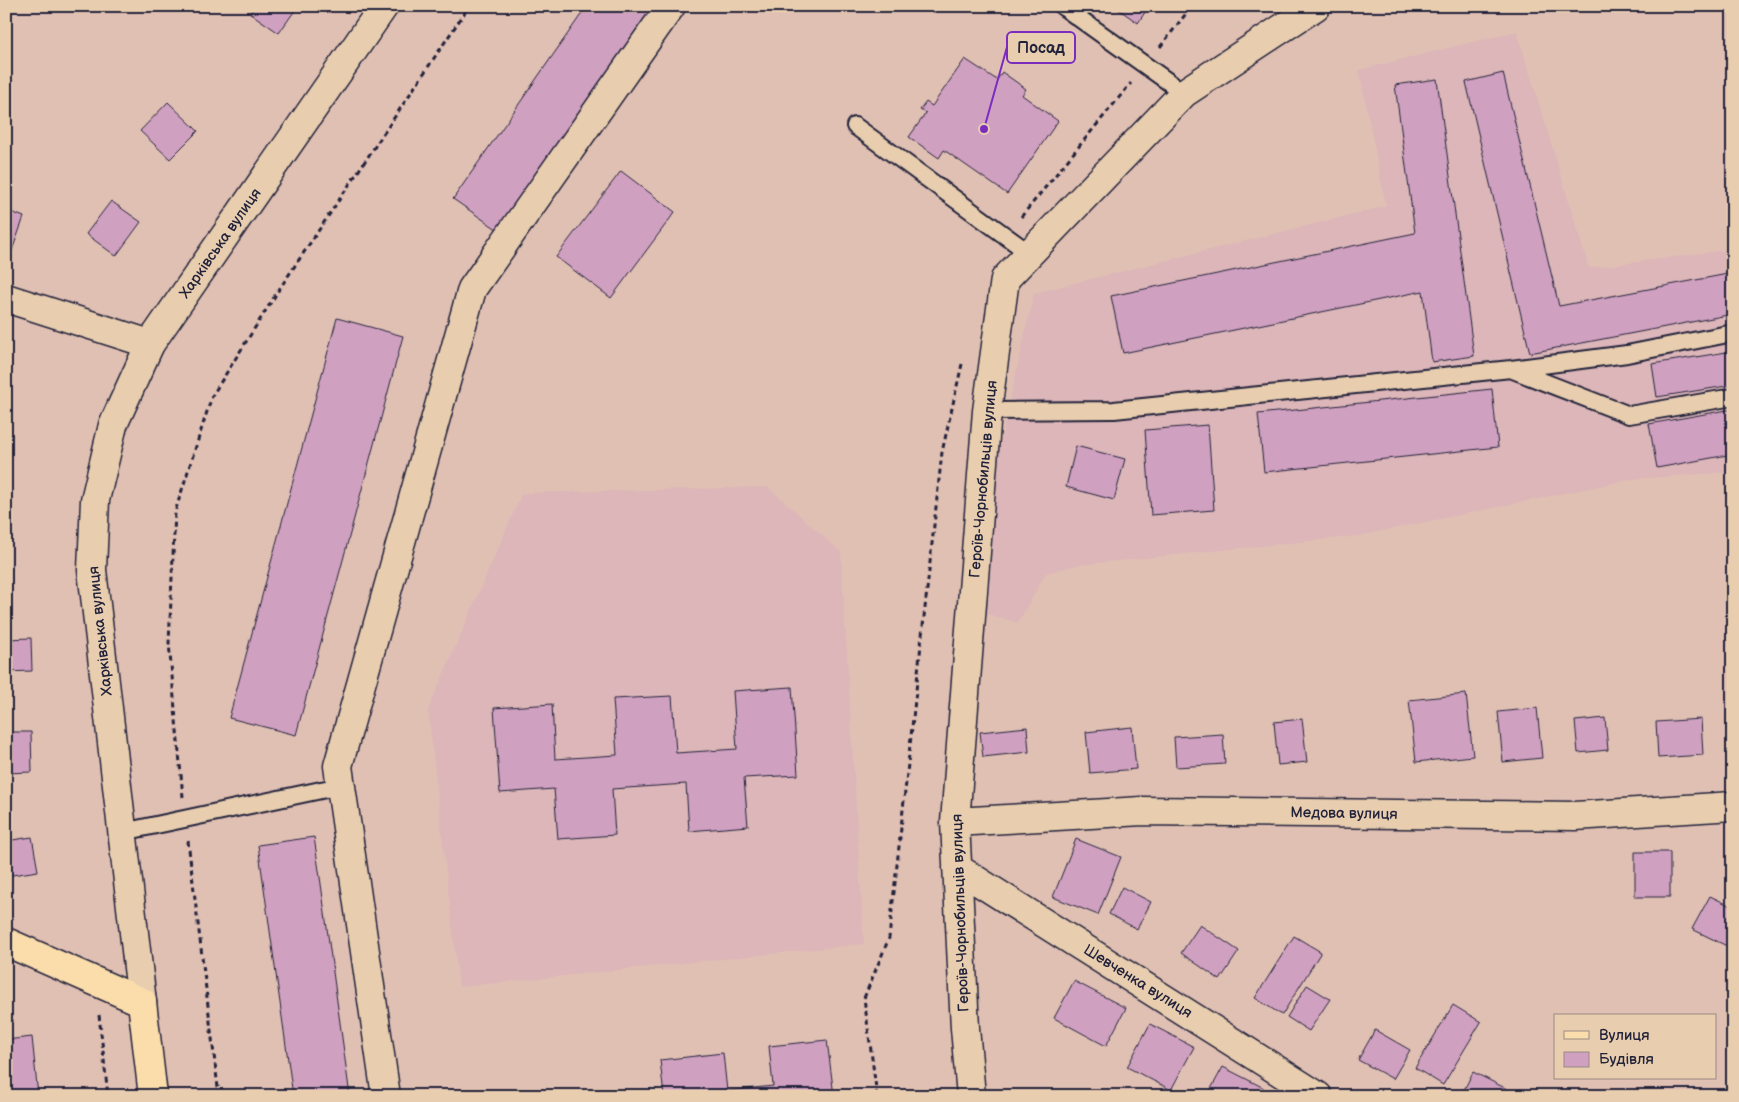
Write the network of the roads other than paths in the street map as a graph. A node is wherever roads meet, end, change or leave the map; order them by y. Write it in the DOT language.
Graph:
graph roads {
  1 [pos="384,6"];
  2 [pos="671,6"];
  3 [pos="1062,6"];
  4 [pos="1316,6"];
  5 [pos="1184,93"];
  6 [pos="855,126"];
  7 [pos="1029,253"];
  8 [pos="6,298"];
  9 [pos="1733,333"];
  10 [pos="150,344"];
  11 [pos="1511,369"];
  12 [pos="1733,397"];
  13 [pos="988,411"];
  14 [pos="340,786"];
  15 [pos="1733,806"];
  16 [pos="955,822"];
  17 [pos="123,832"];
  18 [pos="957,868"];
  19 [pos="6,942"];
  20 [pos="142,1002"];
  21 [pos="153,1096"];
  22 [pos="386,1096"];
  23 [pos="971,1096"];
  24 [pos="1318,1096"];
  1 -- 10 [label="street, Харківська вулиця"];
  2 -- 14 [label="street"];
  3 -- 5 [label="lane"];
  4 -- 5 [label="street, Героїв-Чорнобильців вулиця"];
  5 -- 7 [label="street, Героїв-Чорнобильців вулиця"];
  6 -- 7 [label="lane"];
  7 -- 13 [label="street, Героїв-Чорнобильців вулиця"];
  8 -- 10 [label="street"];
  9 -- 11 [label="lane"];
  10 -- 17 [label="street, Харківська вулиця"];
  11 -- 12 [label="lane"];
  11 -- 13 [label="lane"];
  13 -- 16 [label="street, Героїв-Чорнобильців вулиця"];
  14 -- 17 [label="lane"];
  14 -- 22 [label="street"];
  15 -- 16 [label="street, Медова вулиця"];
  16 -- 18 [label="street, Героїв-Чорнобильців вулиця"];
  17 -- 20 [label="street, Харківська вулиця"];
  18 -- 23 [label="street, Героїв-Чорнобильців вулиця"];
  18 -- 24 [label="street, Шевченка вулиця"];
  19 -- 20 [label="main road"];
  20 -- 21 [label="main road, Харківська вулиця"];
}
